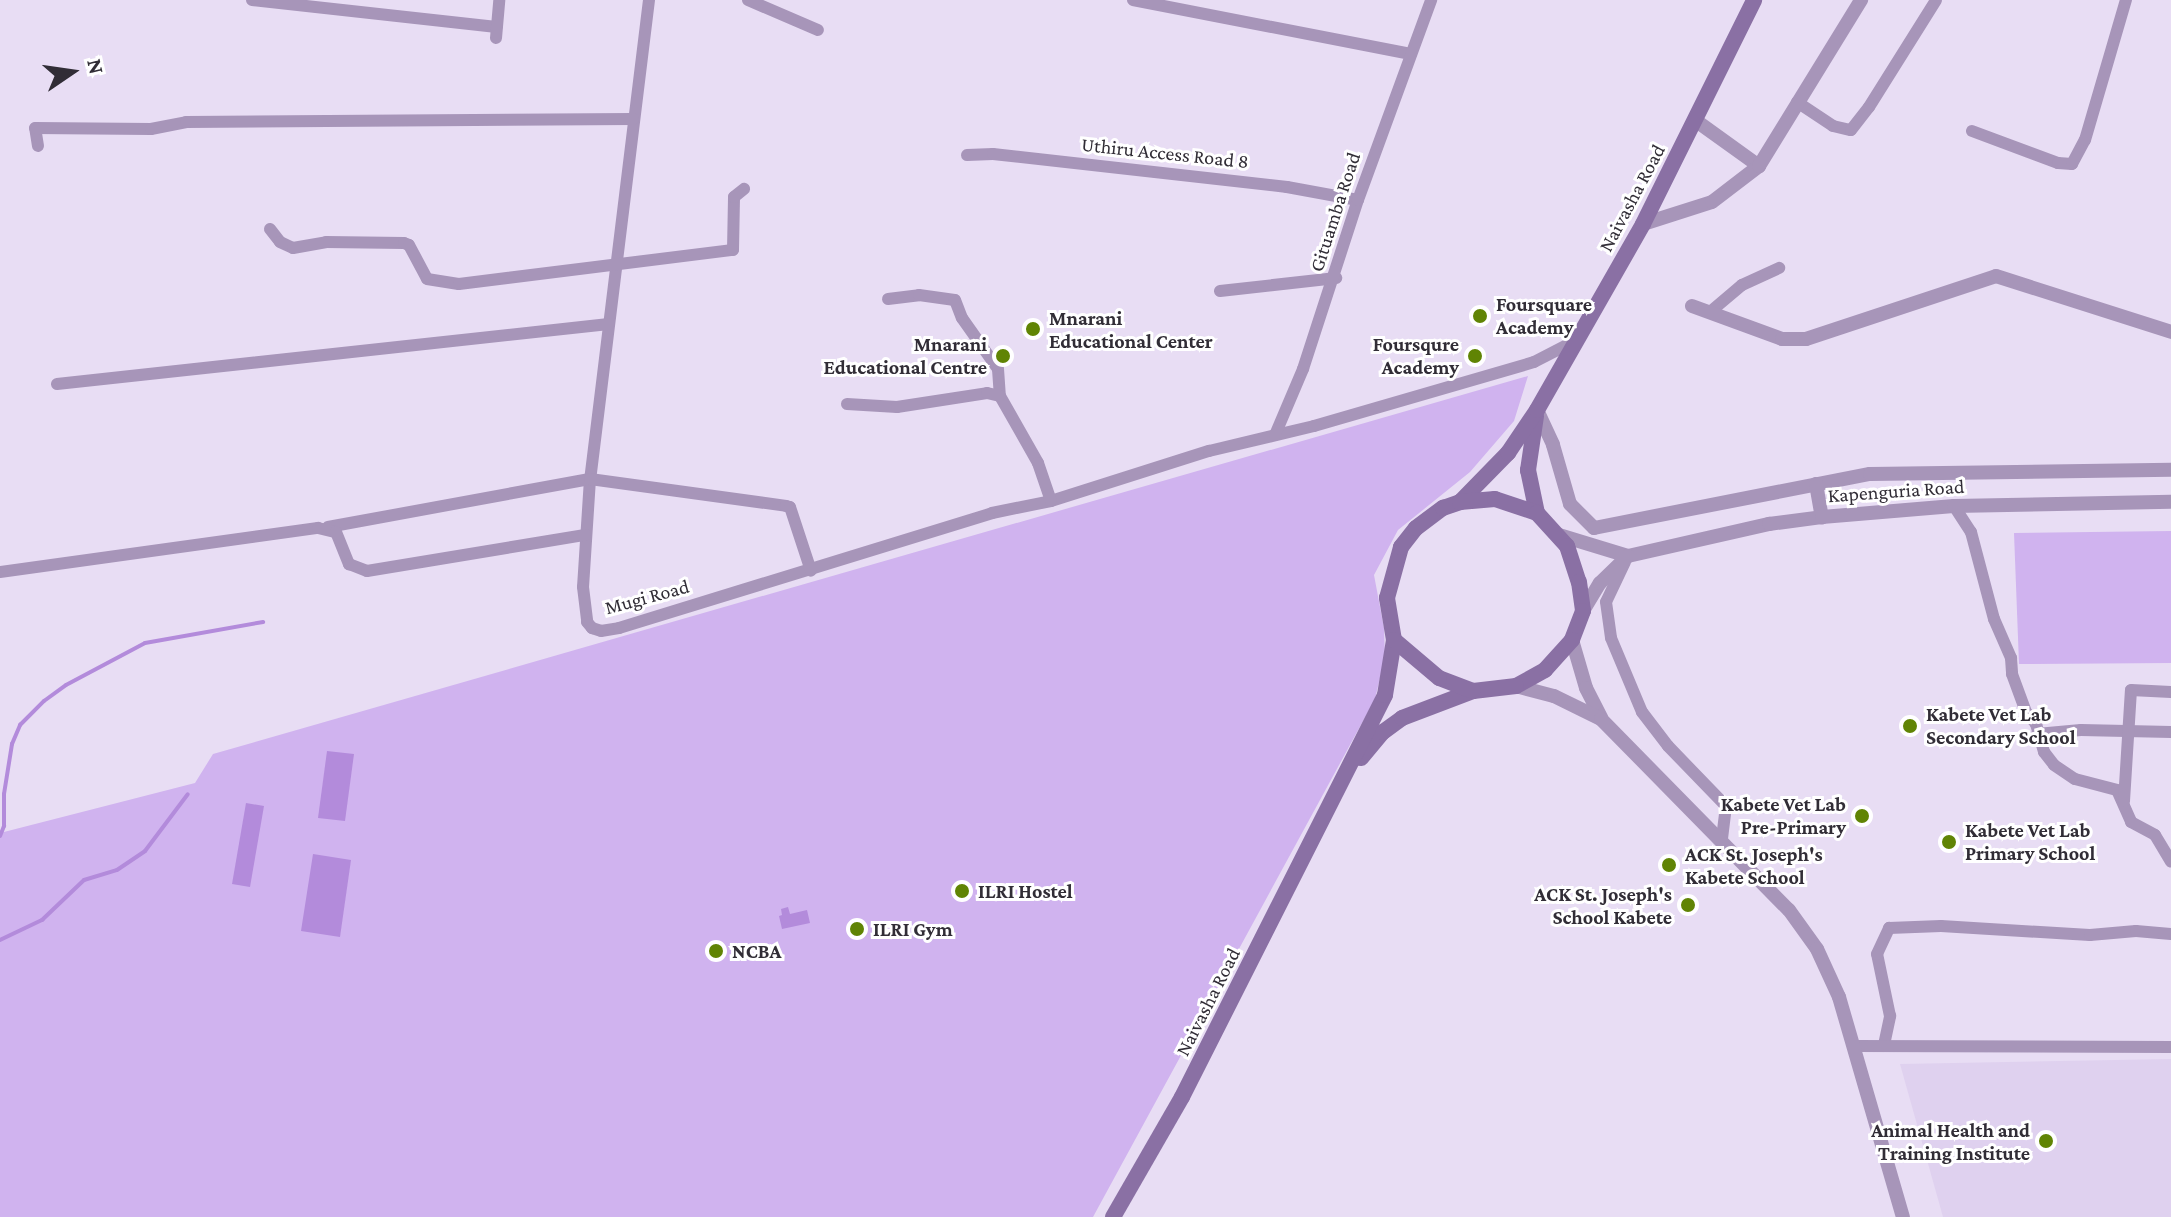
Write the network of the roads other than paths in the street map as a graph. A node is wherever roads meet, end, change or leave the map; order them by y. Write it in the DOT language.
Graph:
graph roads {
  1 [pos="252,0"];
  2 [pos="499,0"];
  3 [pos="649,0"];
  4 [pos="748,0"];
  5 [pos="1133,0"];
  6 [pos="1431,0"];
  7 [pos="1754,0"];
  8 [pos="1861,0"];
  9 [pos="1936,0"];
  10 [pos="2126,0"];
  11 [pos="818,30"];
  12 [pos="1411,54"];
  13 [pos="1797,102"];
  14 [pos="633,119"];
  15 [pos="1695,120"];
  16 [pos="1972,131"];
  17 [pos="38,146"];
  18 [pos="967,155"];
  19 [pos="1759,166"];
  20 [pos="744,189"];
  21 [pos="1358,200"];
  22 [pos="1643,224"];
  23 [pos="270,229"];
  24 [pos="614,267"];
  25 [pos="1779,268"];
  26 [pos="1336,278"];
  27 [pos="1220,291"];
  28 [pos="888,299"];
  29 [pos="1692,306"];
  30 [pos="1710,312"];
  31 [pos="609,324"];
  32 [pos="2171,332"];
  33 [pos="1573,342"];
  34 [pos="57,384"];
  35 [pos="1000,396"];
  36 [pos="847,404"];
  37 [pos="1539,406"];
  38 [pos="1275,435"];
  39 [pos="2171,470"];
  40 [pos="590,479"];
  41 [pos="1816,484"];
  42 [pos="1051,501"];
  43 [pos="1460,502"];
  44 [pos="2171,502"];
  45 [pos="1954,506"];
  46 [pos="1537,513"];
  47 [pos="1822,517"];
  48 [pos="328,527"];
  49 [pos="585,535"];
  50 [pos="1559,535"];
  51 [pos="1628,556"];
  52 [pos="811,571"];
  53 [pos="0,572"];
  54 [pos="1583,611"];
  55 [pos="1394,640"];
  56 [pos="1572,640"];
  57 [pos="1516,686"];
  58 [pos="1473,691"];
  59 [pos="2171,692"];
  60 [pos="1601,719"];
  61 [pos="2130,732"];
  62 [pos="2171,732"];
  63 [pos="2037,734"];
  64 [pos="1332,800"];
  65 [pos="2124,801"];
  66 [pos="1722,839"];
  67 [pos="2171,862"];
  68 [pos="2171,934"];
  69 [pos="1884,1045"];
  70 [pos="1855,1046"];
  71 [pos="2171,1047"];
  72 [pos="1113,1217"];
  73 [pos="1903,1217"];
  1 -- 2 [label="street"];
  3 -- 14 [label="street, Mugi Road"];
  4 -- 11 [label="street"];
  5 -- 12 [label="street"];
  6 -- 12 [label="street, Gituamba Road"];
  7 -- 15 [label="main road, Naivasha Road"];
  8 -- 13 [label="street"];
  9 -- 13 [label="street"];
  10 -- 16 [label="street"];
  12 -- 21 [label="street, Gituamba Road"];
  13 -- 19 [label="street"];
  14 -- 17 [label="street"];
  14 -- 24 [label="street, Mugi Road"];
  15 -- 19 [label="street"];
  15 -- 22 [label="main road, Naivasha Road"];
  18 -- 21 [label="street, Uthiru Access Road 8"];
  19 -- 22 [label="street"];
  20 -- 24 [label="street"];
  21 -- 26 [label="street, Gituamba Road"];
  22 -- 33 [label="main road, Naivasha Road"];
  23 -- 24 [label="street"];
  24 -- 31 [label="street, Mugi Road"];
  25 -- 30 [label="street"];
  26 -- 27 [label="street"];
  26 -- 38 [label="street, Gituamba Road"];
  28 -- 35 [label="street"];
  29 -- 30 [label="street"];
  30 -- 32 [label="street"];
  31 -- 34 [label="street"];
  31 -- 40 [label="street, Mugi Road"];
  33 -- 37 [label="main road, Naivasha Road"];
  33 -- 38 [label="street, Mugi Road"];
  35 -- 36 [label="street"];
  35 -- 42 [label="street"];
  37 -- 41 [label="street"];
  37 -- 43 [label="main road"];
  37 -- 46 [label="main road"];
  38 -- 42 [label="street, Mugi Road"];
  39 -- 41 [label="street"];
  40 -- 48 [label="street"];
  40 -- 49 [label="street, Mugi Road"];
  40 -- 52 [label="street"];
  41 -- 47 [label="street"];
  42 -- 52 [label="street, Mugi Road"];
  43 -- 46 [label="main road"];
  43 -- 55 [label="main road"];
  44 -- 45 [label="street, Kapenguria Road"];
  45 -- 47 [label="street, Kapenguria Road"];
  45 -- 63 [label="street"];
  46 -- 50 [label="main road"];
  47 -- 51 [label="street, Kapenguria Road"];
  48 -- 49 [label="street"];
  48 -- 53 [label="street"];
  49 -- 52 [label="street, Mugi Road"];
  50 -- 51 [label="street, Kapenguria Road"];
  50 -- 54 [label="main road"];
  51 -- 54 [label="street"];
  51 -- 66 [label="street"];
  54 -- 56 [label="main road"];
  55 -- 58 [label="main road"];
  55 -- 64 [label="main road, Naivasha Road"];
  56 -- 57 [label="main road"];
  56 -- 60 [label="street"];
  57 -- 58 [label="main road"];
  57 -- 60 [label="street"];
  58 -- 64 [label="main road, Naivasha Road"];
  59 -- 61 [label="street"];
  60 -- 66 [label="street"];
  61 -- 62 [label="street"];
  61 -- 63 [label="street"];
  61 -- 65 [label="street"];
  63 -- 65 [label="street"];
  64 -- 72 [label="main road, Naivasha Road"];
  65 -- 67 [label="street"];
  66 -- 70 [label="street"];
  68 -- 69 [label="street"];
  69 -- 70 [label="street"];
  69 -- 71 [label="street"];
  70 -- 73 [label="street"];
}
